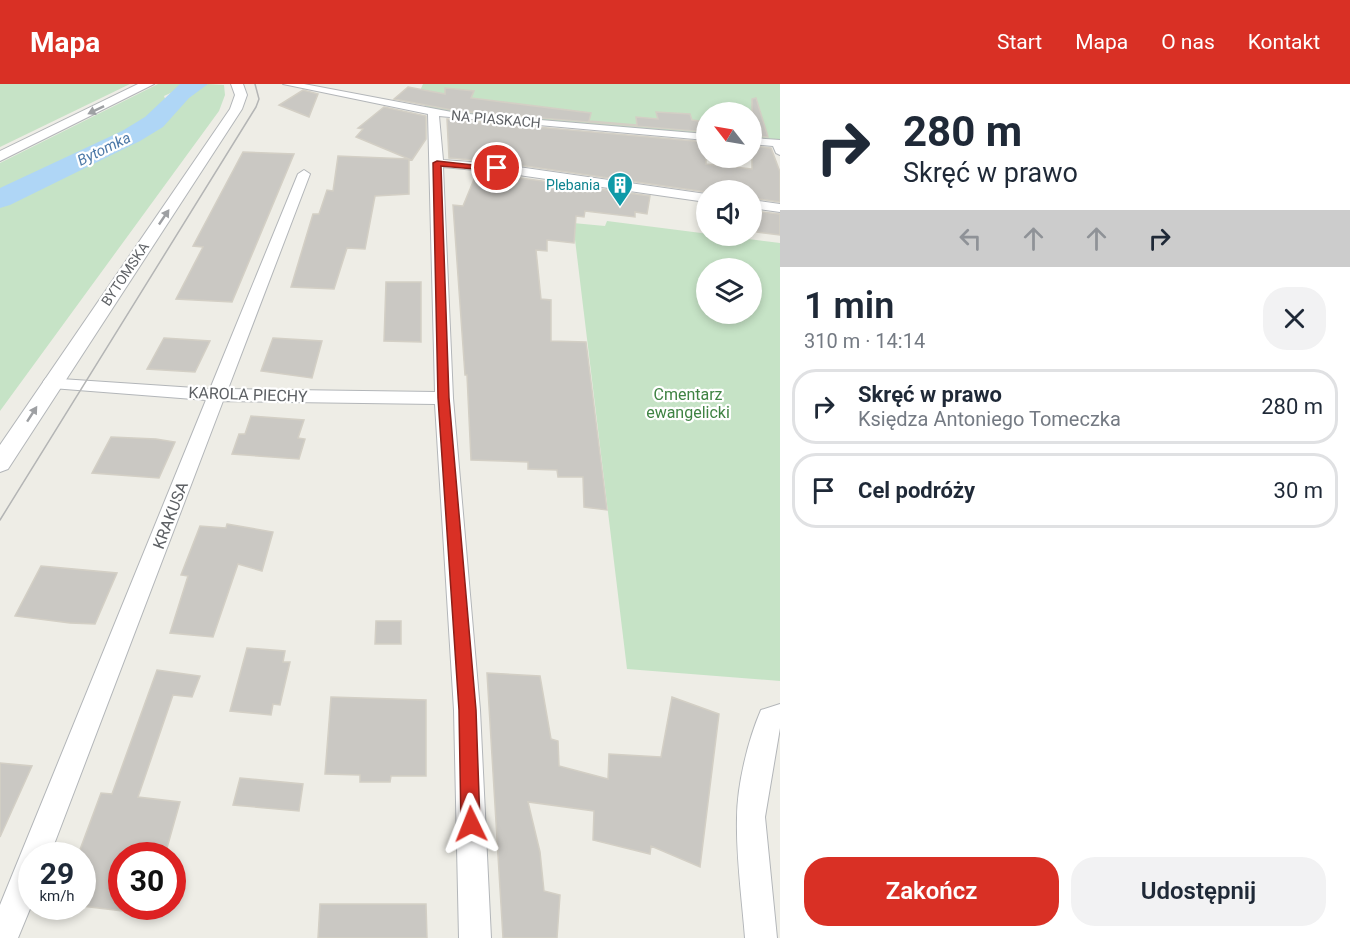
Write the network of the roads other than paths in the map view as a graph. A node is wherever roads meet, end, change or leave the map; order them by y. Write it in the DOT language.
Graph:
graph roads {
  1 [pos="148,84"];
  2 [pos="237,84"];
  3 [pos="288,84"];
  4 [pos="433,112"];
  5 [pos="696,136"];
  6 [pos="762,142"];
  7 [pos="780,151"];
  8 [pos="0,157"];
  9 [pos="437,163"];
  10 [pos="304,174"];
  11 [pos="696,197"];
  12 [pos="762,205"];
  13 [pos="780,208"];
  14 [pos="52,382"];
  15 [pos="215,394"];
  16 [pos="444,398"];
  17 [pos="0,463"];
  18 [pos="780,716"];
  19 [pos="40,842"];
  20 [pos="18,899"];
  21 [pos="2,938"];
  22 [pos="474,938"];
  23 [pos="761,938"];
  1 -- 8 [label="street, one-way"];
  14 -- 2 [label="street, BYTOMSKA, one-way"];
  3 -- 4 [label="street, NA PIASKACH"];
  4 -- 5 [label="street, NA PIASKACH"];
  4 -- 9 [label="street"];
  6 -- 7 [label="street"];
  9 -- 11 [label="street"];
  9 -- 16 [label="street"];
  10 -- 15 [label="street, KRAKUSA"];
  12 -- 13 [label="street"];
  14 -- 15 [label="street, KAROLA PIECHY"];
  17 -- 14 [label="street, BYTOMSKA, one-way"];
  15 -- 16 [label="street, KAROLA PIECHY"];
  15 -- 19 [label="street, KRAKUSA"];
  16 -- 22 [label="street"];
  18 -- 23 [label="street"];
  20 -- 21 [label="street"];
}
